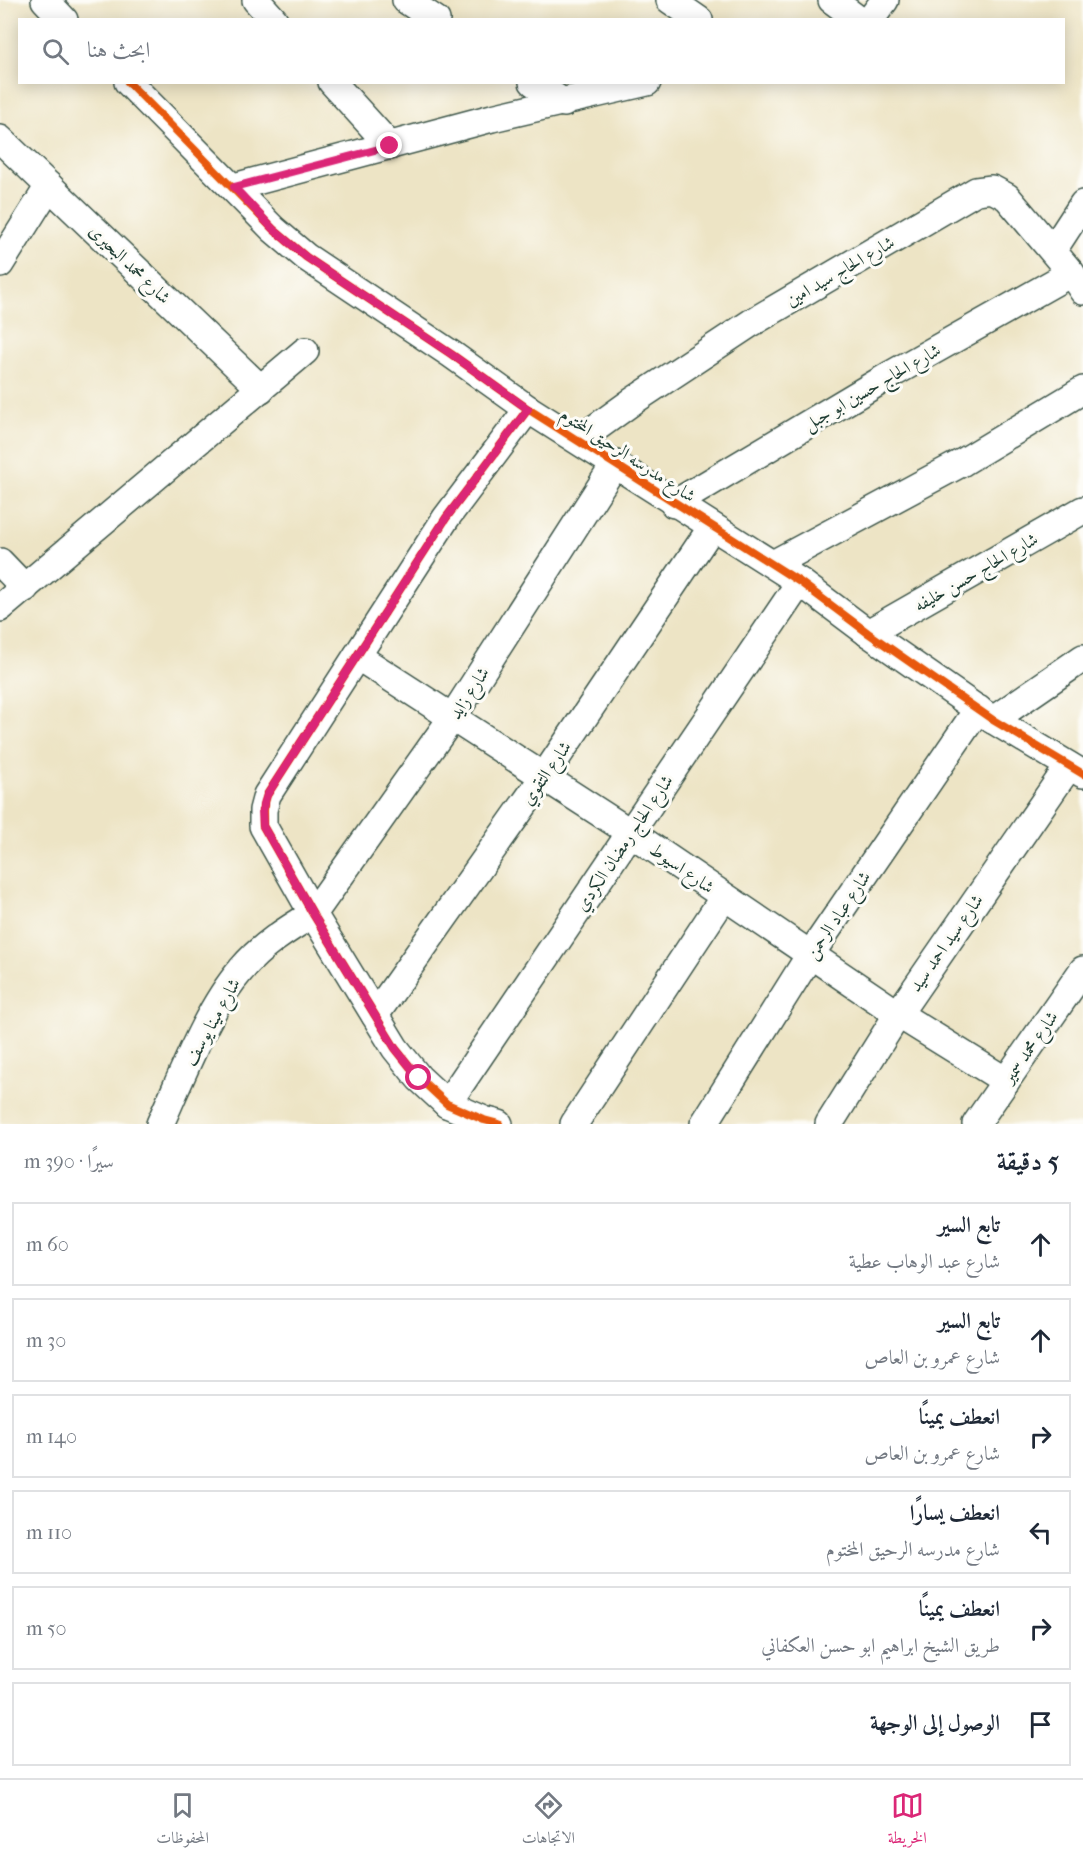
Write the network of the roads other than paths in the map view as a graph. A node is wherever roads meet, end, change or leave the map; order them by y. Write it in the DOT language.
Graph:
graph roads {
  1 [pos="45,0"];
  2 [pos="256,0"];
  3 [pos="406,0"];
  4 [pos="670,0"];
  5 [pos="832,0"];
  6 [pos="885,0"];
  7 [pos="62,18"];
  8 [pos="272,18"];
  9 [pos="433,18"];
  10 [pos="696,18"];
  11 [pos="856,18"];
  12 [pos="872,18"];
  13 [pos="130,84"];
  14 [pos="334,84"];
  15 [pos="536,84"];
  16 [pos="639,84"];
  17 [pos="564,103"];
  18 [pos="0,139"];
  19 [pos="390,146"];
  20 [pos="49,186"];
  21 [pos="234,187"];
  22 [pos="1083,204"];
  23 [pos="1053,250"];
  24 [pos="0,264"];
  25 [pos="1077,282"];
  26 [pos="305,351"];
  27 [pos="261,389"];
  28 [pos="1083,390"];
  29 [pos="528,409"];
  30 [pos="579,440"];
  31 [pos="615,464"];
  32 [pos="674,504"];
  33 [pos="1083,510"];
  34 [pos="712,527"];
  35 [pos="0,562"];
  36 [pos="773,564"];
  37 [pos="800,582"];
  38 [pos="25,588"];
  39 [pos="0,608"];
  40 [pos="868,633"];
  41 [pos="357,656"];
  42 [pos="1083,658"];
  43 [pos="985,715"];
  44 [pos="452,718"];
  45 [pos="1076,770"];
  46 [pos="543,778"];
  47 [pos="632,833"];
  48 [pos="724,897"];
  49 [pos="313,914"];
  50 [pos="810,955"];
  51 [pos="1083,970"];
  52 [pos="897,1014"];
  53 [pos="375,1015"];
  54 [pos="1006,1081"];
  55 [pos="447,1104"];
  56 [pos="160,1124"];
  57 [pos="499,1124"];
  58 [pos="574,1124"];
  59 [pos="704,1124"];
  60 [pos="829,1124"];
  61 [pos="976,1124"];
  1 -- 7 [label="street"];
  2 -- 8 [label="street"];
  3 -- 9 [label="street"];
  4 -- 10 [label="street"];
  5 -- 11 [label="street"];
  6 -- 12 [label="street"];
  13 -- 21 [label="street, شارع مدرسه الرحيق المختوم"];
  14 -- 19 [label="street"];
  15 -- 17 [label="street"];
  16 -- 17 [label="street"];
  17 -- 19 [label="street"];
  18 -- 20 [label="street, شارع محمد البحيرى"];
  19 -- 21 [label="street"];
  20 -- 24 [label="street"];
  20 -- 27 [label="street, شارع محمد البحيرى"];
  21 -- 29 [label="street, شارع مدرسه الرحيق المختوم"];
  22 -- 23 [label="street"];
  23 -- 25 [label="street, شارع الحاج سيد امين"];
  23 -- 30 [label="street, شارع الحاج سيد امين"];
  25 -- 32 [label="street, شارع الحاج حسين ابو جبل"];
  26 -- 27 [label="street"];
  27 -- 38 [label="street"];
  28 -- 36 [label="street"];
  29 -- 30 [label="street, شارع مدرسه الرحيق المختوم"];
  29 -- 41 [label="street"];
  30 -- 31 [label="street, شارع مدرسه الرحيق المختوم"];
  31 -- 32 [label="street, شارع مدرسه الرحيق المختوم"];
  31 -- 44 [label="street, شارع زايد"];
  32 -- 34 [label="street, شارع مدرسه الرحيق المختوم"];
  33 -- 40 [label="street, شارع الحاج حسن خليفه"];
  34 -- 36 [label="street, شارع مدرسه الرحيق المختوم"];
  34 -- 46 [label="street, شارع التقوي"];
  35 -- 38 [label="street"];
  36 -- 37 [label="street, شارع مدرسه الرحيق المختوم"];
  37 -- 40 [label="street, شارع مدرسه الرحيق المختوم"];
  37 -- 47 [label="street, شارع الحاج رمضان الكردي"];
  38 -- 39 [label="street"];
  40 -- 43 [label="street, شارع مدرسه الرحيق المختوم"];
  41 -- 44 [label="street, شارع اسيوط"];
  41 -- 49 [label="street"];
  42 -- 43 [label="street"];
  43 -- 45 [label="street, شارع مدرسه الرحيق المختوم"];
  43 -- 50 [label="street, شارع عباد الرحمن"];
  44 -- 46 [label="street, شارع اسيوط"];
  44 -- 49 [label="street, شارع زايد"];
  45 -- 52 [label="street, شارع سيد احمد سيد"];
  46 -- 47 [label="street, شارع اسيوط"];
  46 -- 53 [label="street, شارع التقوي"];
  47 -- 48 [label="street, شارع اسيوط"];
  47 -- 55 [label="street, شارع الحاج رمضان الكردي"];
  48 -- 50 [label="street, شارع اسيوط"];
  48 -- 58 [label="street"];
  49 -- 53 [label="street"];
  49 -- 56 [label="street, شارع مينا يوسف"];
  50 -- 52 [label="street, شارع اسيوط"];
  50 -- 59 [label="street, شارع عباد الرحمن"];
  51 -- 54 [label="street, شارع محمد سمير"];
  52 -- 54 [label="street, شارع اسيوط"];
  52 -- 60 [label="street, شارع سيد احمد سيد"];
  53 -- 55 [label="street"];
  54 -- 61 [label="street, شارع محمد سمير"];
  55 -- 57 [label="street"];
}
